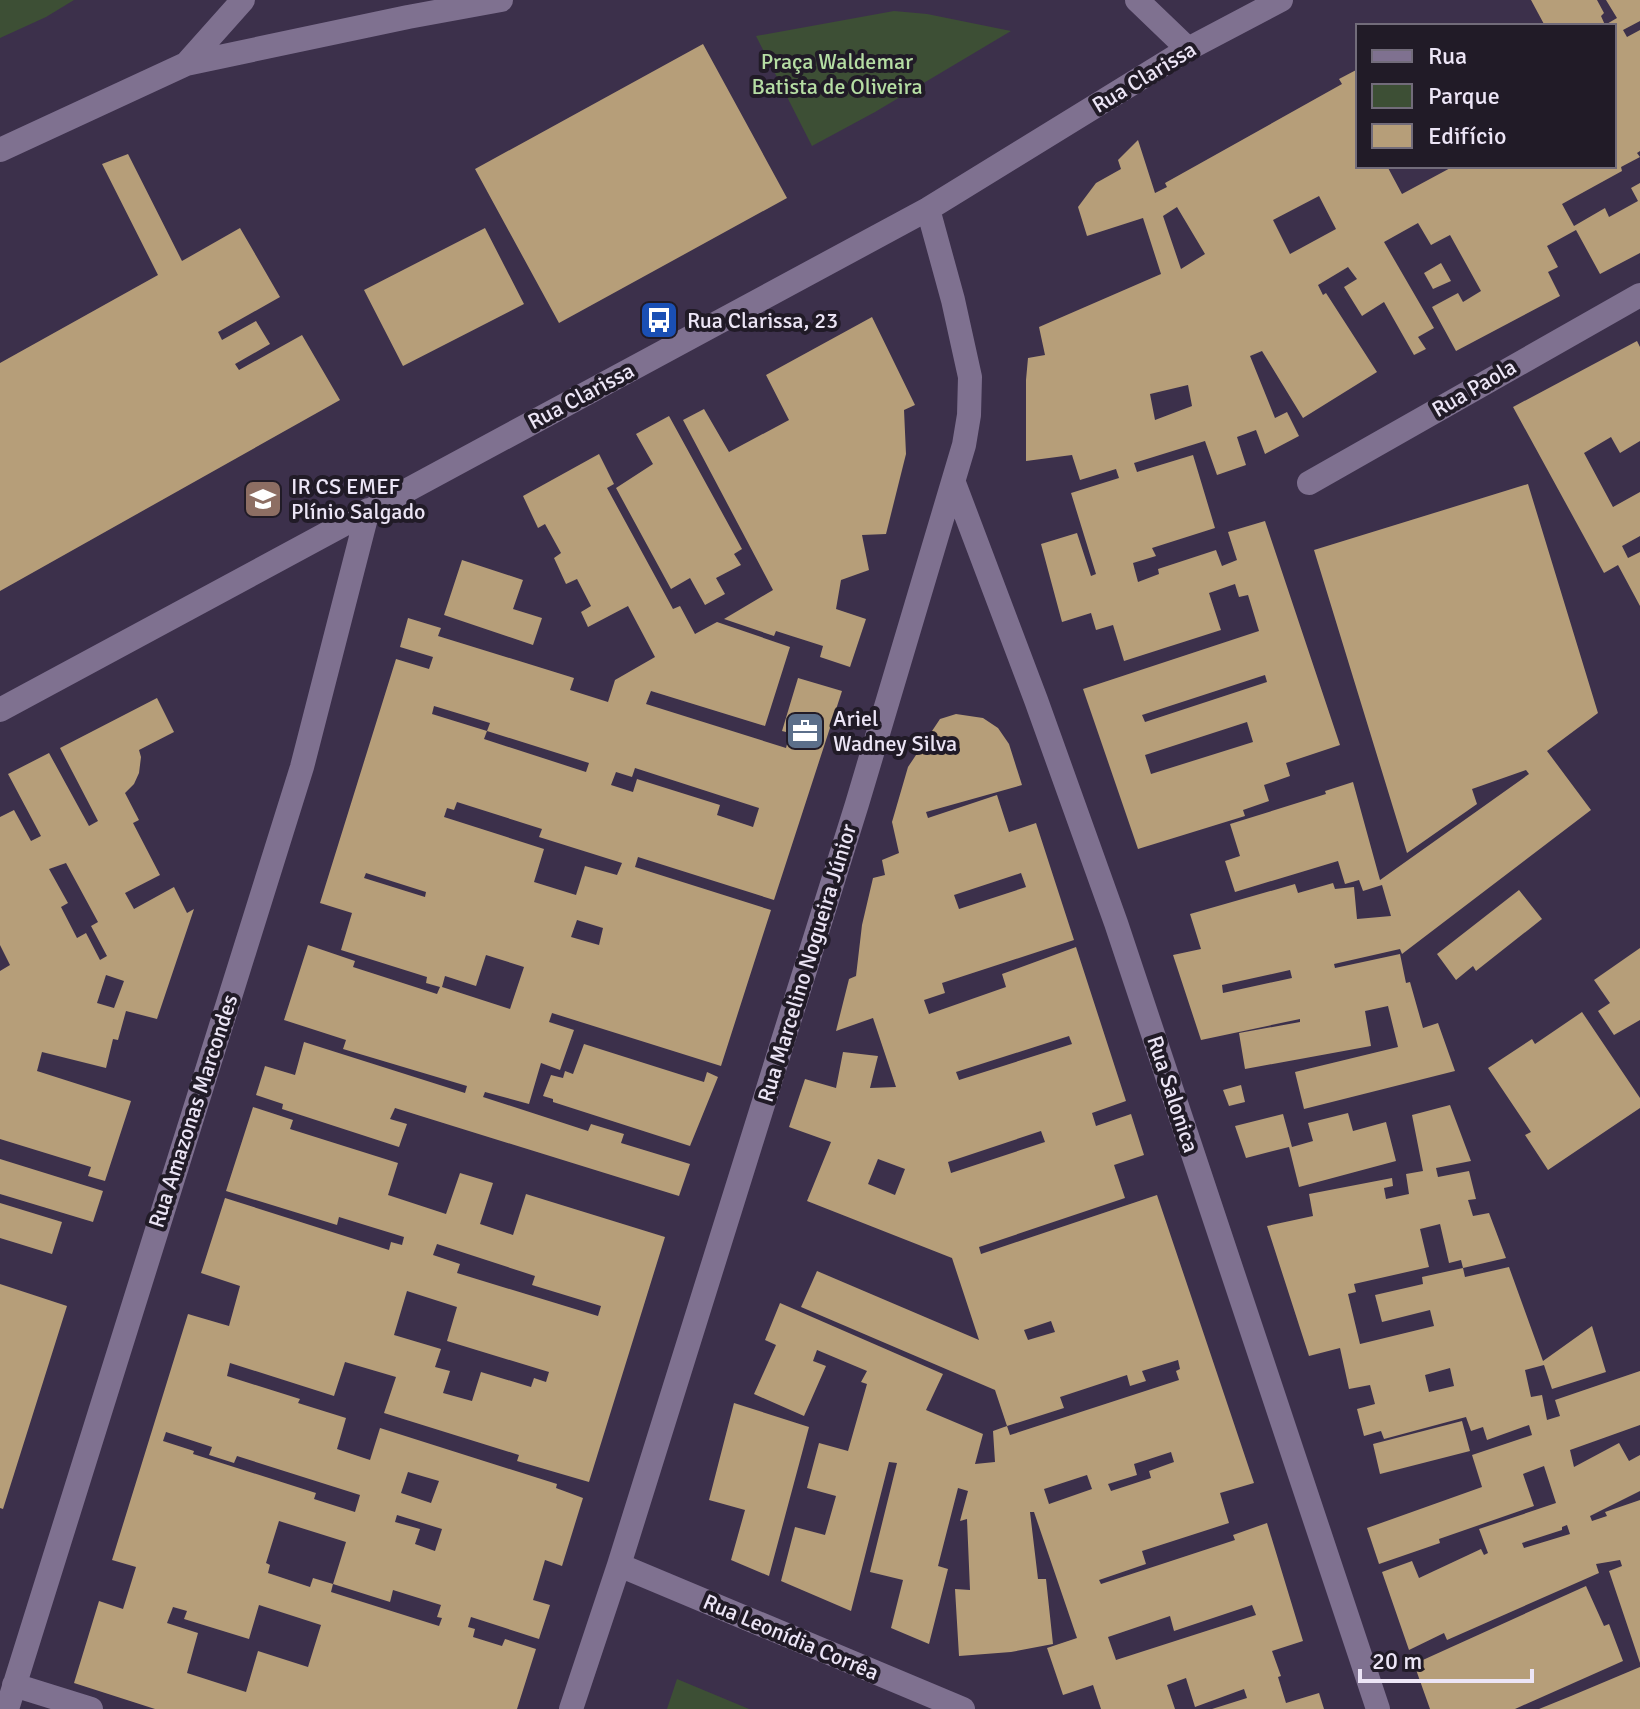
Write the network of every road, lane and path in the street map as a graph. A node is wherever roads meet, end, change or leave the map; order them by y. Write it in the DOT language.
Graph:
graph roads {
  1 [pos="243,0"];
  2 [pos="501,0"];
  3 [pos="1137,0"];
  4 [pos="1281,0"];
  5 [pos="1188,49"];
  6 [pos="186,64"];
  7 [pos="0,150"];
  8 [pos="928,209"];
  9 [pos="1640,295"];
  10 [pos="954,483"];
  11 [pos="1309,483"];
  12 [pos="368,510"];
  13 [pos="0,710"];
  14 [pos="619,1565"];
  15 [pos="14,1685"];
  16 [pos="7,1709"];
  17 [pos="91,1709"];
  18 [pos="571,1709"];
  19 [pos="963,1709"];
  20 [pos="1378,1709"];
  1 -- 6 [label="street"];
  2 -- 6 [label="street"];
  3 -- 5 [label="street"];
  4 -- 5 [label="street, Rua Clarissa"];
  5 -- 8 [label="street, Rua Clarissa"];
  6 -- 7 [label="street"];
  8 -- 10 [label="street, Rua Marcelino Nogueira Júnior"];
  8 -- 12 [label="street, Rua Clarissa"];
  9 -- 11 [label="street, Rua Paola"];
  10 -- 14 [label="street, Rua Marcelino Nogueira Júnior"];
  10 -- 20 [label="street, Rua Salonica"];
  12 -- 13 [label="street, Rua Clarissa"];
  12 -- 15 [label="street, Rua Amazonas Marcondes"];
  14 -- 18 [label="street, Rua Marcelino Nogueira Júnior"];
  14 -- 19 [label="street, Rua Leonídia Corrêa"];
  15 -- 16 [label="street, Rua Amazonas Marcondes"];
  15 -- 17 [label="street"];
}
